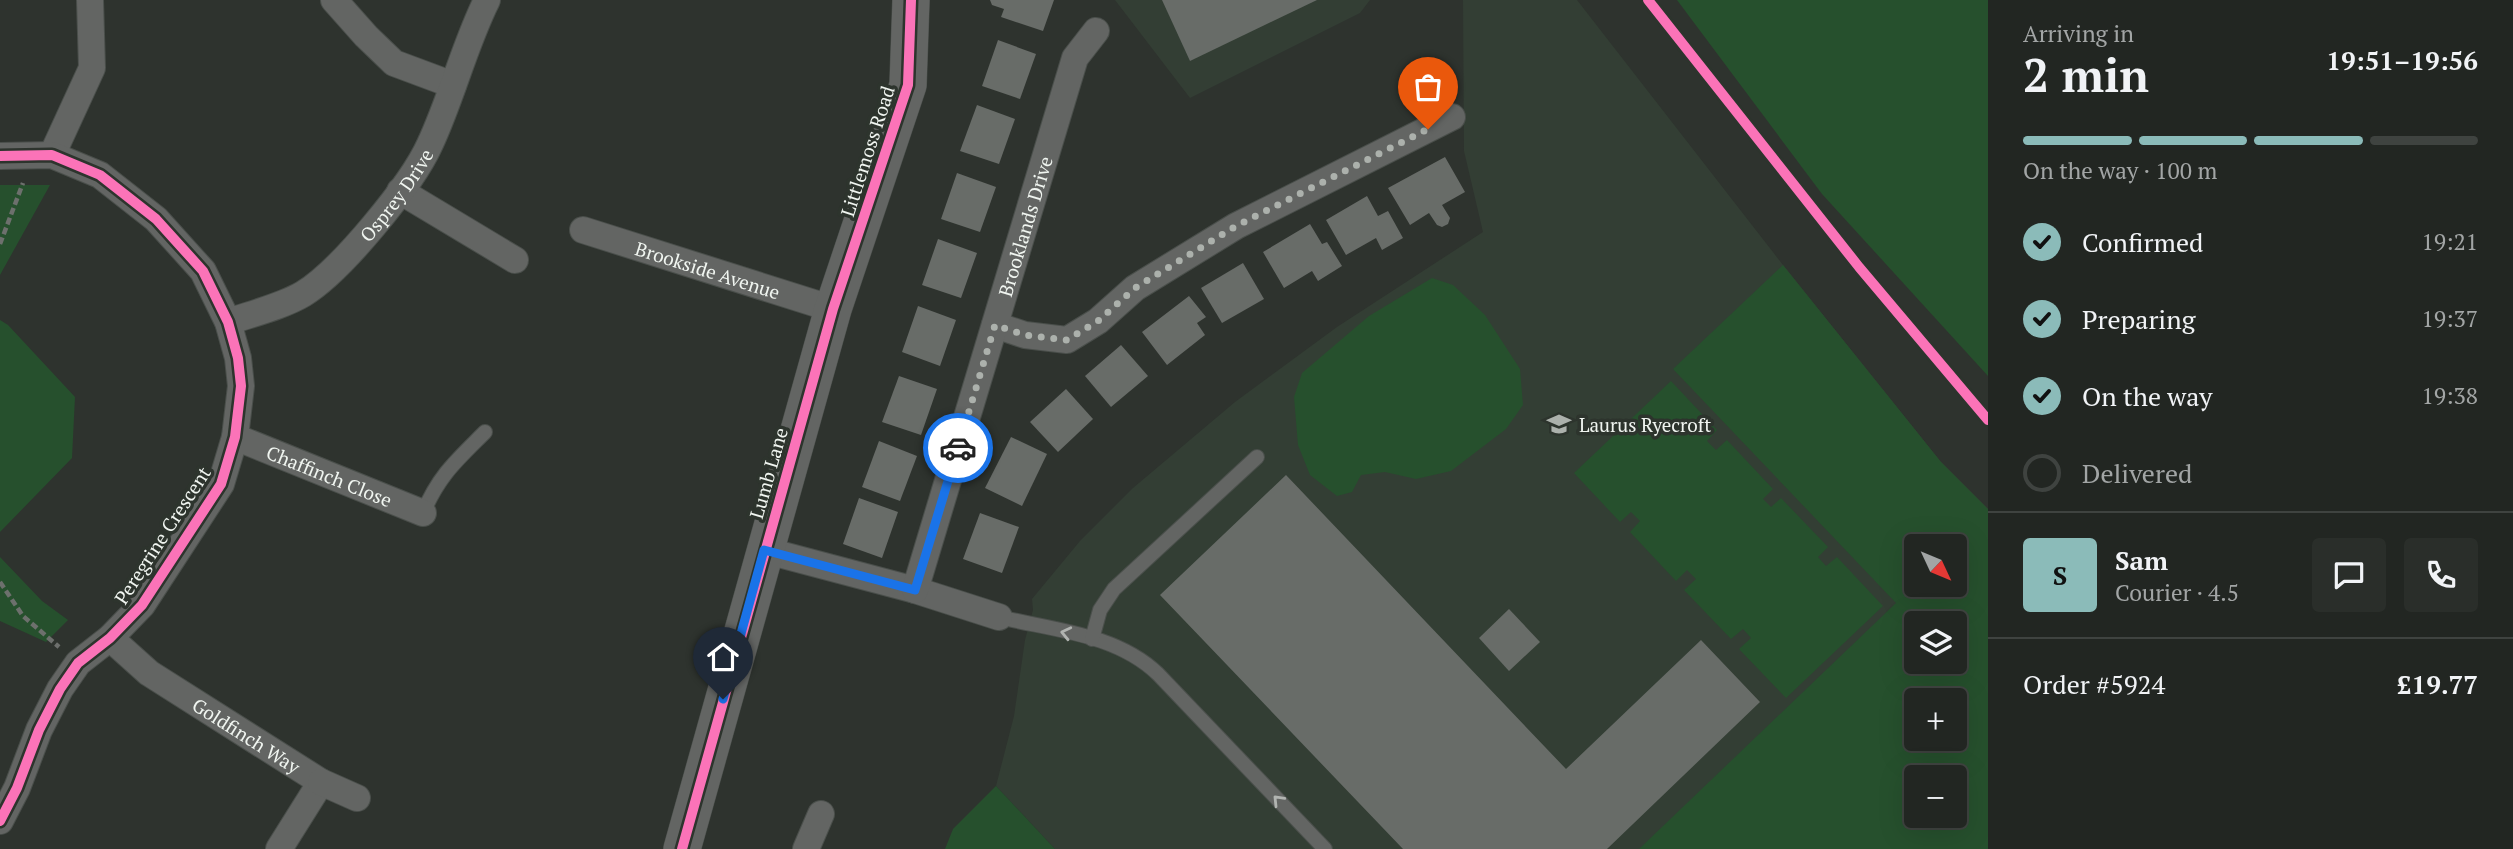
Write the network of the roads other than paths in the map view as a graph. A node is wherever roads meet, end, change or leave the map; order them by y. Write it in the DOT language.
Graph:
graph roads {
  1 [pos="90,0"];
  2 [pos="334,0"];
  3 [pos="487,0"];
  4 [pos="911,0"];
  5 [pos="1096,31"];
  6 [pos="453,85"];
  7 [pos="1452,117"];
  8 [pos="52,155"];
  9 [pos="0,156"];
  10 [pos="400,191"];
  11 [pos="583,230"];
  12 [pos="515,260"];
  13 [pos="833,309"];
  14 [pos="228,322"];
  15 [pos="995,325"];
  16 [pos="485,432"];
  17 [pos="235,437"];
  18 [pos="1257,457"];
  19 [pos="423,513"];
  20 [pos="764,550"];
  21 [pos="915,590"];
  22 [pos="999,617"];
  23 [pos="110,638"];
  24 [pos="1092,639"];
  25 [pos="321,782"];
  26 [pos="357,798"];
  27 [pos="821,814"];
  28 [pos="0,821"];
  29 [pos="279,849"];
  30 [pos="682,849"];
  31 [pos="806,849"];
  32 [pos="1325,849"];
  1 -- 8 [label="street"];
  2 -- 6 [label="street"];
  3 -- 6 [label="street, Osprey Drive"];
  4 -- 13 [label="street, Littlemoss Road"];
  5 -- 15 [label="street, Brooklands Drive"];
  6 -- 10 [label="street, Osprey Drive"];
  7 -- 15 [label="street"];
  8 -- 9 [label="street, Peregrine Crescent"];
  8 -- 14 [label="street, Peregrine Crescent"];
  10 -- 12 [label="street"];
  10 -- 14 [label="street, Osprey Drive"];
  11 -- 13 [label="street, Brookside Avenue"];
  13 -- 20 [label="street, Lumb Lane"];
  14 -- 17 [label="street, Peregrine Crescent"];
  15 -- 21 [label="street, Brooklands Drive"];
  16 -- 19 [label="lane"];
  17 -- 19 [label="street, Chaffinch Close"];
  17 -- 23 [label="street, Peregrine Crescent"];
  18 -- 24 [label="lane"];
  20 -- 21 [label="street"];
  20 -- 30 [label="street, Lumb Lane"];
  21 -- 22 [label="street"];
  24 -- 22 [label="lane, one-way"];
  23 -- 25 [label="street, Goldfinch Way"];
  23 -- 28 [label="street, Peregrine Crescent"];
  32 -- 24 [label="lane, one-way"];
  25 -- 26 [label="street"];
  25 -- 29 [label="street, Goldfinch Way"];
  27 -- 31 [label="street"];
}
